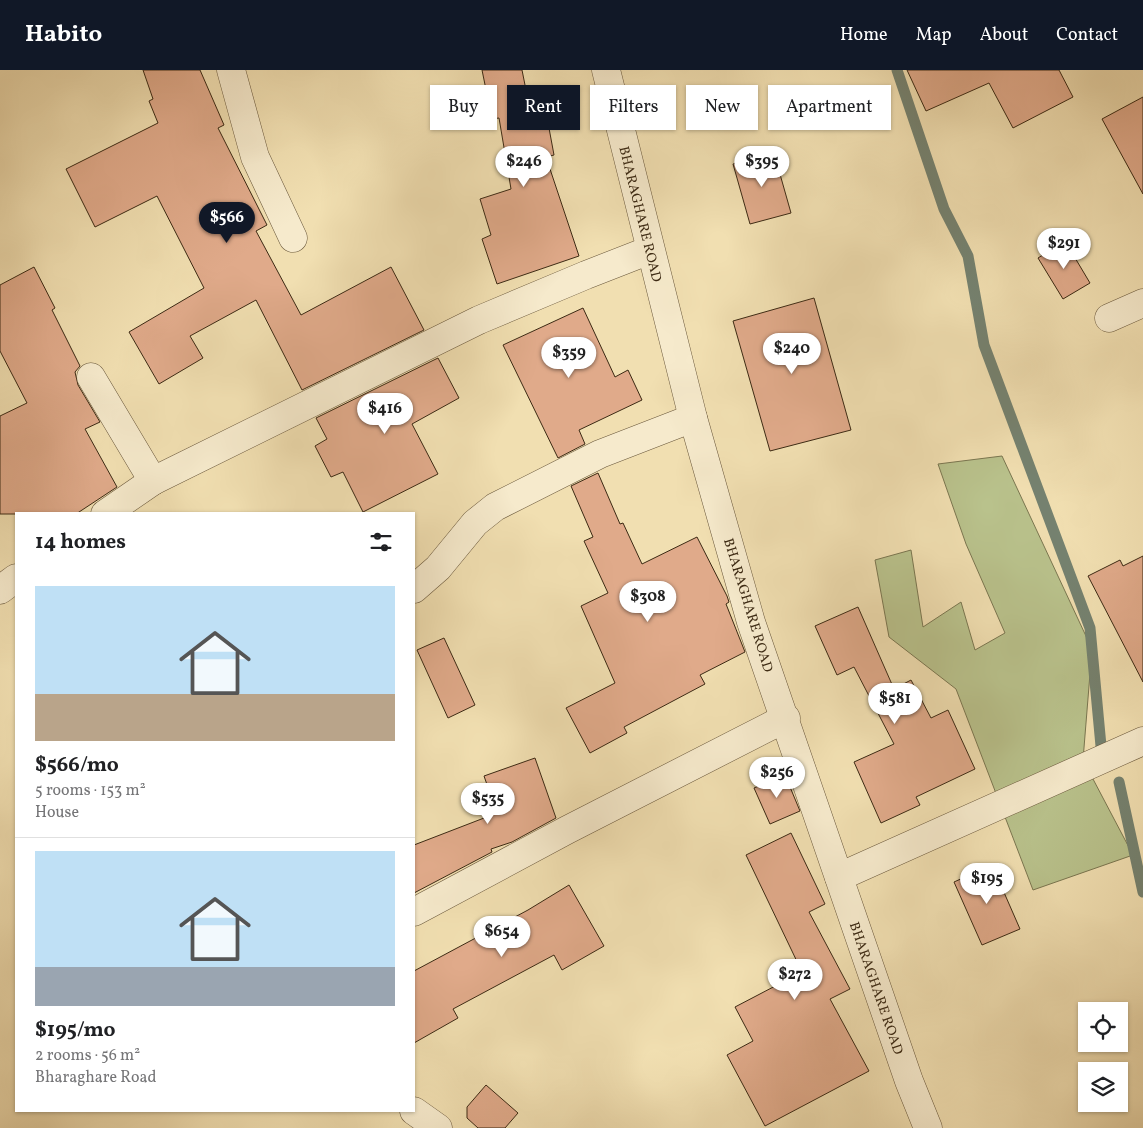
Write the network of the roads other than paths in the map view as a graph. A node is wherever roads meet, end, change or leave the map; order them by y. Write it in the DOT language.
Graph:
graph roads {
  1 [pos="231,70"];
  2 [pos="606,70"];
  3 [pos="294,238"];
  4 [pos="650,250"];
  5 [pos="1143,303"];
  6 [pos="1109,318"];
  7 [pos="91,377"];
  8 [pos="693,418"];
  9 [pos="153,481"];
  10 [pos="108,512"];
  11 [pos="15,579"];
  12 [pos="415,588"];
  13 [pos="0,590"];
  14 [pos="786,718"];
  15 [pos="1143,741"];
  16 [pos="839,878"];
  17 [pos="415,911"];
  18 [pos="415,1111"];
  19 [pos="438,1128"];
  20 [pos="928,1128"];
  1 -- 3 [label="street"];
  2 -- 4 [label="street, BHARAGHARE ROAD"];
  4 -- 8 [label="street, BHARAGHARE ROAD"];
  4 -- 9 [label="street"];
  5 -- 6 [label="street"];
  7 -- 9 [label="street"];
  8 -- 12 [label="street"];
  8 -- 14 [label="street, BHARAGHARE ROAD"];
  9 -- 10 [label="street"];
  11 -- 13 [label="street"];
  14 -- 16 [label="street, BHARAGHARE ROAD"];
  14 -- 17 [label="street"];
  15 -- 16 [label="street"];
  16 -- 20 [label="street, BHARAGHARE ROAD"];
  18 -- 19 [label="street"];
}
